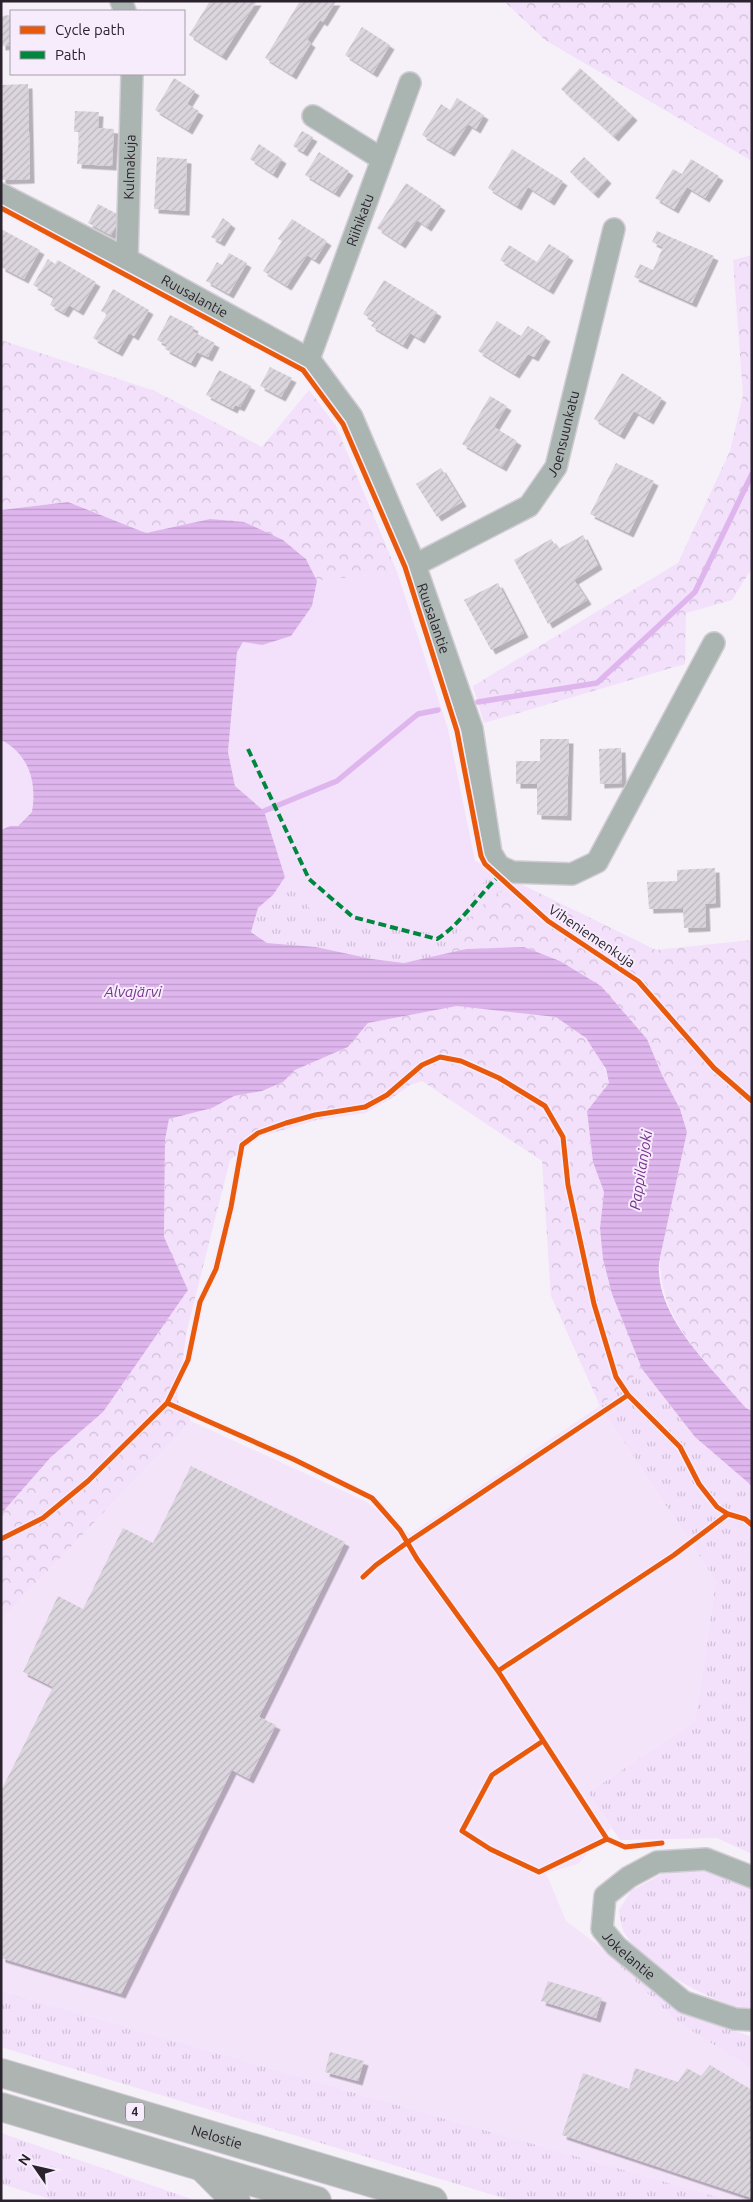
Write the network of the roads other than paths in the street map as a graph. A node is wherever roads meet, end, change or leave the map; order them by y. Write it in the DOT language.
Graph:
graph roads {
  1 [pos="132,75"];
  2 [pos="410,82"];
  3 [pos="313,116"];
  4 [pos="382,159"];
  5 [pos="1,194"];
  6 [pos="614,229"];
  7 [pos="127,259"];
  8 [pos="309,359"];
  9 [pos="415,566"];
  10 [pos="714,643"];
  11 [pos="752,1877"];
  12 [pos="752,2020"];
  13 [pos="1,2073"];
  14 [pos="1,2107"];
  15 [pos="202,2167"];
  16 [pos="236,2201"];
  17 [pos="317,2201"];
  18 [pos="433,2201"];
  1 -- 7 [label="street, Kulmakuja"];
  2 -- 4 [label="street, Riihikatu"];
  3 -- 4 [label="street"];
  4 -- 8 [label="street, Riihikatu"];
  5 -- 7 [label="street, Ruusalantie"];
  6 -- 9 [label="street, Joensuunkatu"];
  7 -- 8 [label="street, Ruusalantie"];
  8 -- 9 [label="street, Ruusalantie"];
  9 -- 10 [label="street, Ruusalantie"];
  11 -- 12 [label="street, Jokelantie"];
  13 -- 18 [label="highway, Nelostie / 4"];
  14 -- 15 [label="highway"];
  15 -- 16 [label="highway"];
  15 -- 17 [label="highway"];
}
